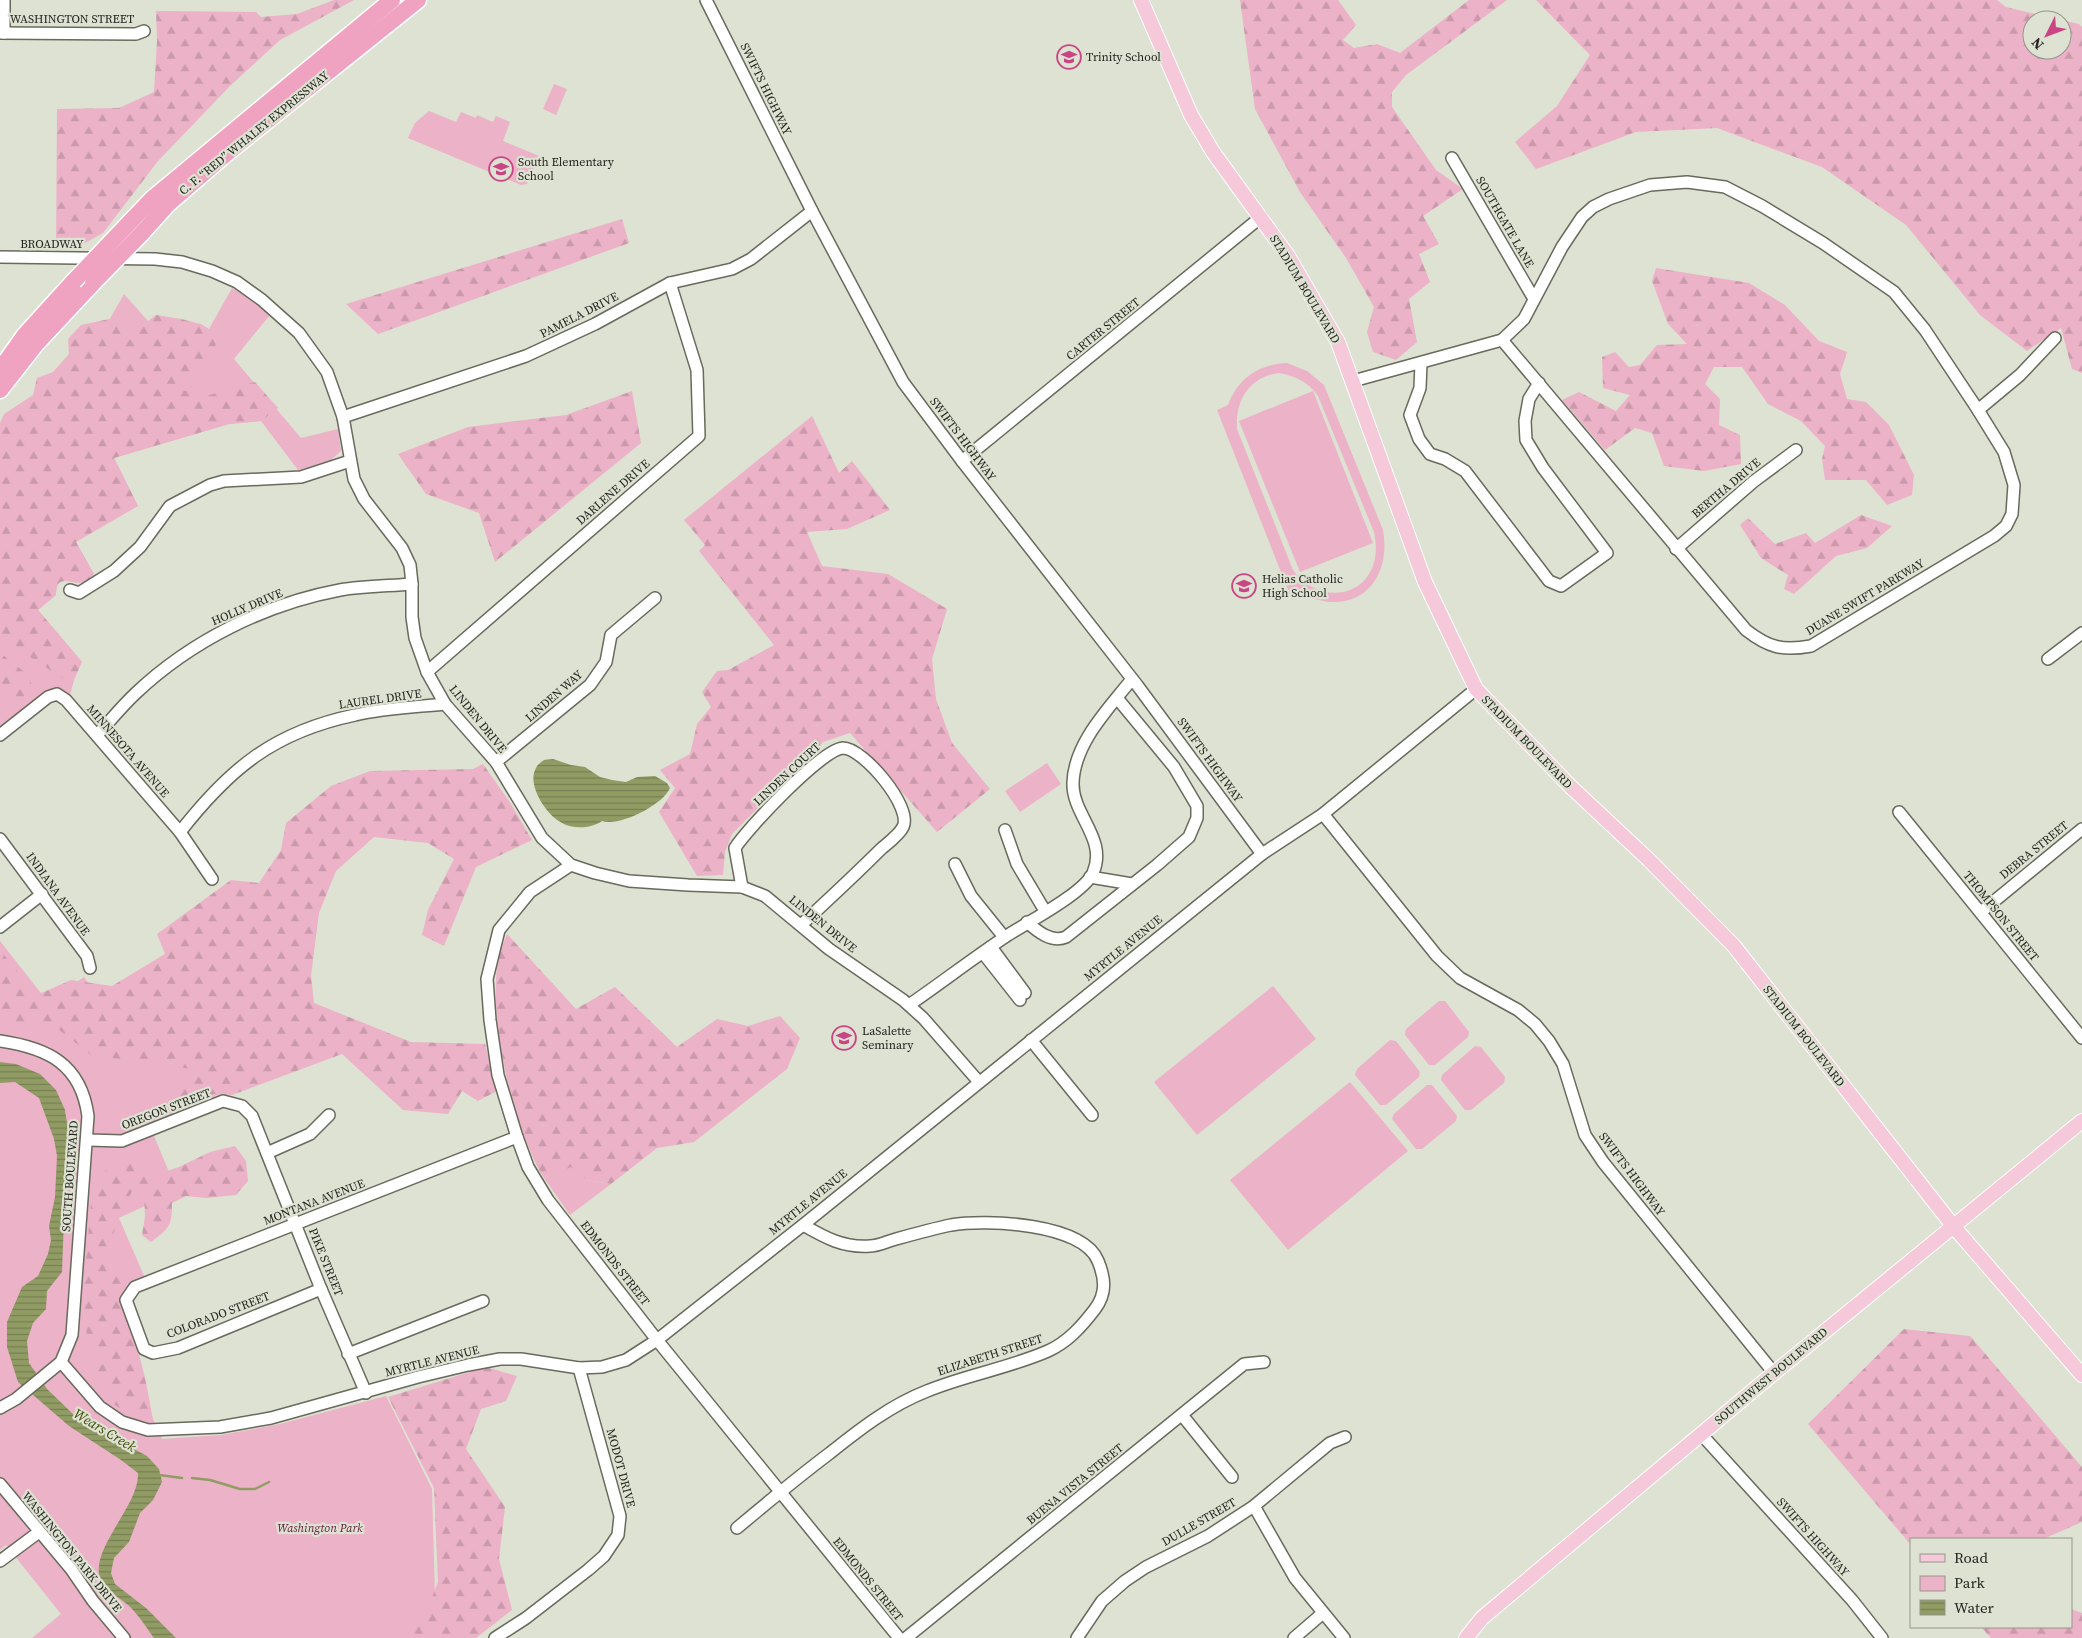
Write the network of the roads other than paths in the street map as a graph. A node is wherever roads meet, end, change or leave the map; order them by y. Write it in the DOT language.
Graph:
graph roads {
  1 [pos="4,0"];
  2 [pos="392,0"];
  3 [pos="418,0"];
  4 [pos="706,0"];
  5 [pos="1141,0"];
  6 [pos="144,31"];
  7 [pos="2,33"];
  8 [pos="1452,158"];
  9 [pos="812,211"];
  10 [pos="1261,217"];
  11 [pos="136,227"];
  12 [pos="0,257"];
  13 [pos="104,258"];
  14 [pos="670,283"];
  15 [pos="1534,299"];
  16 [pos="2055,338"];
  17 [pos="1502,340"];
  18 [pos="1421,363"];
  19 [pos="0,370"];
  20 [pos="1354,381"];
  21 [pos="1539,383"];
  22 [pos="0,390"];
  23 [pos="1978,410"];
  24 [pos="343,417"];
  25 [pos="1796,450"];
  26 [pos="350,461"];
  27 [pos="962,461"];
  28 [pos="1676,549"];
  29 [pos="412,584"];
  30 [pos="70,590"];
  31 [pos="655,598"];
  32 [pos="2082,633"];
  33 [pos="2048,659"];
  34 [pos="427,672"];
  35 [pos="1132,679"];
  36 [pos="1476,689"];
  37 [pos="1117,698"];
  38 [pos="445,704"];
  39 [pos="3,732"];
  40 [pos="97,734"];
  41 [pos="496,762"];
  42 [pos="1899,812"];
  43 [pos="1323,814"];
  44 [pos="2082,829"];
  45 [pos="1006,830"];
  46 [pos="180,832"];
  47 [pos="0,839"];
  48 [pos="1262,854"];
  49 [pos="956,864"];
  50 [pos="570,865"];
  51 [pos="1090,877"];
  52 [pos="212,879"];
  53 [pos="1132,884"];
  54 [pos="742,887"];
  55 [pos="42,894"];
  56 [pos="1045,911"];
  57 [pos="1981,912"];
  58 [pos="1027,922"];
  59 [pos="801,925"];
  60 [pos="0,927"];
  61 [pos="1004,937"];
  62 [pos="987,950"];
  63 [pos="90,968"];
  64 [pos="1023,996"];
  65 [pos="908,1005"];
  66 [pos="2082,1038"];
  67 [pos="1031,1040"];
  68 [pos="0,1041"];
  69 [pos="979,1082"];
  70 [pos="224,1102"];
  71 [pos="329,1115"];
  72 [pos="1092,1115"];
  73 [pos="2082,1121"];
  74 [pos="517,1137"];
  75 [pos="88,1140"];
  76 [pos="267,1153"];
  77 [pos="295,1223"];
  78 [pos="803,1224"];
  79 [pos="1954,1227"];
  80 [pos="321,1289"];
  81 [pos="126,1300"];
  82 [pos="483,1301"];
  83 [pos="658,1340"];
  84 [pos="348,1354"];
  85 [pos="61,1362"];
  86 [pos="1264,1362"];
  87 [pos="579,1368"];
  88 [pos="1774,1373"];
  89 [pos="2082,1375"];
  90 [pos="366,1393"];
  91 [pos="0,1408"];
  92 [pos="1182,1415"];
  93 [pos="1701,1434"];
  94 [pos="1345,1437"];
  95 [pos="1232,1476"];
  96 [pos="0,1484"];
  97 [pos="780,1491"];
  98 [pos="1254,1506"];
  99 [pos="737,1528"];
  100 [pos="39,1532"];
  101 [pos="0,1561"];
  102 [pos="1323,1613"];
  103 [pos="124,1638"];
  104 [pos="495,1638"];
  105 [pos="899,1638"];
  106 [pos="906,1638"];
  107 [pos="1077,1638"];
  108 [pos="1294,1638"];
  109 [pos="1344,1638"];
  110 [pos="1466,1638"];
  111 [pos="1882,1638"];
  1 -- 7 [label="street"];
  2 -- 11 [label="highway, C. F. “RED” WHALEY EXPRESSWAY"];
  3 -- 11 [label="highway, C. F. “RED” WHALEY EXPRESSWAY"];
  4 -- 9 [label="street, SWIFTS HIGHWAY"];
  5 -- 10 [label="main road, STADIUM BOULEVARD"];
  6 -- 7 [label="street, WASHINGTON STREET"];
  8 -- 15 [label="street, SOUTHGATE LANE"];
  9 -- 14 [label="street, PAMELA DRIVE"];
  9 -- 27 [label="street, SWIFTS HIGHWAY"];
  10 -- 20 [label="main road, STADIUM BOULEVARD"];
  10 -- 27 [label="street, CARTER STREET"];
  11 -- 19 [label="highway, C. F. “RED” WHALEY EXPRESSWAY, bridge"];
  11 -- 22 [label="highway, C. F. “RED” WHALEY EXPRESSWAY, bridge"];
  12 -- 13 [label="street, BROADWAY"];
  13 -- 24 [label="street, LINDEN DRIVE"];
  14 -- 24 [label="street, PAMELA DRIVE"];
  14 -- 34 [label="street, DARLENE DRIVE"];
  15 -- 17 [label="street, DUANE SWIFT PARKWAY"];
  15 -- 23 [label="street, DUANE SWIFT PARKWAY"];
  16 -- 23 [label="street"];
  17 -- 18 [label="street, DUANE SWIFT PARKWAY"];
  17 -- 21 [label="street, DUANE SWIFT PARKWAY"];
  18 -- 20 [label="street, DUANE SWIFT PARKWAY"];
  18 -- 21 [label="street"];
  20 -- 36 [label="main road, STADIUM BOULEVARD"];
  21 -- 28 [label="street, DUANE SWIFT PARKWAY"];
  23 -- 28 [label="street, DUANE SWIFT PARKWAY"];
  24 -- 26 [label="street, LINDEN DRIVE"];
  25 -- 28 [label="street, BERTHA DRIVE"];
  26 -- 29 [label="street, LINDEN DRIVE"];
  26 -- 30 [label="street"];
  27 -- 35 [label="street, SWIFTS HIGHWAY"];
  29 -- 34 [label="street, LINDEN DRIVE"];
  29 -- 40 [label="street, HOLLY DRIVE"];
  31 -- 41 [label="street, LINDEN WAY"];
  32 -- 33 [label="street"];
  34 -- 38 [label="street, LINDEN DRIVE"];
  35 -- 37 [label="street"];
  35 -- 48 [label="street, SWIFTS HIGHWAY"];
  36 -- 43 [label="street, MYRTLE AVENUE"];
  36 -- 79 [label="main road, STADIUM BOULEVARD"];
  37 -- 51 [label="street"];
  37 -- 53 [label="street"];
  38 -- 41 [label="street, LINDEN DRIVE"];
  38 -- 46 [label="street, LAUREL DRIVE"];
  39 -- 40 [label="street, MINNESOTA AVENUE"];
  40 -- 46 [label="street, MINNESOTA AVENUE"];
  41 -- 50 [label="street, LINDEN DRIVE"];
  42 -- 57 [label="street, THOMPSON STREET"];
  43 -- 48 [label="street, MYRTLE AVENUE"];
  43 -- 88 [label="street, SWIFTS HIGHWAY"];
  44 -- 57 [label="street, DEBRA STREET"];
  45 -- 56 [label="street"];
  46 -- 52 [label="street, MINNESOTA AVENUE"];
  47 -- 55 [label="street, INDIANA AVENUE"];
  48 -- 67 [label="street, MYRTLE AVENUE"];
  49 -- 61 [label="street"];
  50 -- 54 [label="street, LINDEN DRIVE"];
  50 -- 74 [label="street, EDMONDS STREET"];
  51 -- 53 [label="street"];
  51 -- 56 [label="street"];
  53 -- 58 [label="street"];
  54 -- 59 [label="street, LINDEN DRIVE"];
  54 -- 59 [label="street, LINDEN COURT"];
  55 -- 60 [label="street"];
  55 -- 63 [label="street, INDIANA AVENUE"];
  56 -- 58 [label="street"];
  57 -- 66 [label="street, THOMPSON STREET"];
  58 -- 61 [label="street"];
  59 -- 65 [label="street, LINDEN DRIVE"];
  61 -- 62 [label="street"];
  62 -- 64 [label="street"];
  62 -- 65 [label="street"];
  65 -- 69 [label="street, LINDEN DRIVE"];
  67 -- 69 [label="street, MYRTLE AVENUE"];
  67 -- 72 [label="street"];
  68 -- 75 [label="street, SOUTH BOULEVARD"];
  69 -- 78 [label="street, MYRTLE AVENUE"];
  70 -- 75 [label="street, OREGON STREET"];
  70 -- 76 [label="street, PIKE STREET"];
  71 -- 76 [label="street"];
  73 -- 79 [label="main road, SOUTHWEST BOULEVARD"];
  74 -- 77 [label="street, MONTANA AVENUE"];
  74 -- 83 [label="street, EDMONDS STREET"];
  75 -- 85 [label="street, SOUTH BOULEVARD"];
  76 -- 77 [label="street, PIKE STREET"];
  77 -- 80 [label="street, PIKE STREET"];
  77 -- 81 [label="street, MONTANA AVENUE"];
  78 -- 83 [label="street, MYRTLE AVENUE"];
  78 -- 97 [label="street, ELIZABETH STREET"];
  79 -- 88 [label="main road, SOUTHWEST BOULEVARD"];
  79 -- 89 [label="main road, STADIUM BOULEVARD"];
  80 -- 81 [label="street, COLORADO STREET"];
  80 -- 84 [label="street, PIKE STREET"];
  82 -- 84 [label="street"];
  83 -- 87 [label="street, MYRTLE AVENUE"];
  83 -- 97 [label="street, EDMONDS STREET"];
  84 -- 90 [label="street, PIKE STREET"];
  85 -- 90 [label="street, MYRTLE AVENUE"];
  85 -- 91 [label="street"];
  86 -- 92 [label="street, BUENA VISTA STREET"];
  87 -- 90 [label="street, MYRTLE AVENUE"];
  87 -- 104 [label="street, MODOT DRIVE"];
  88 -- 93 [label="main road, SOUTHWEST BOULEVARD"];
  92 -- 95 [label="street"];
  92 -- 106 [label="street, BUENA VISTA STREET"];
  93 -- 110 [label="main road, SOUTHWEST BOULEVARD"];
  93 -- 111 [label="street, SWIFTS HIGHWAY"];
  94 -- 98 [label="street, DULLE STREET"];
  96 -- 100 [label="street, WASHINGTON PARK DRIVE"];
  97 -- 99 [label="street, ELIZABETH STREET"];
  97 -- 105 [label="street, EDMONDS STREET"];
  98 -- 102 [label="street"];
  98 -- 107 [label="street, DULLE STREET"];
  100 -- 101 [label="street"];
  100 -- 103 [label="street, WASHINGTON PARK DRIVE"];
  102 -- 108 [label="street"];
  102 -- 109 [label="street"];
}
